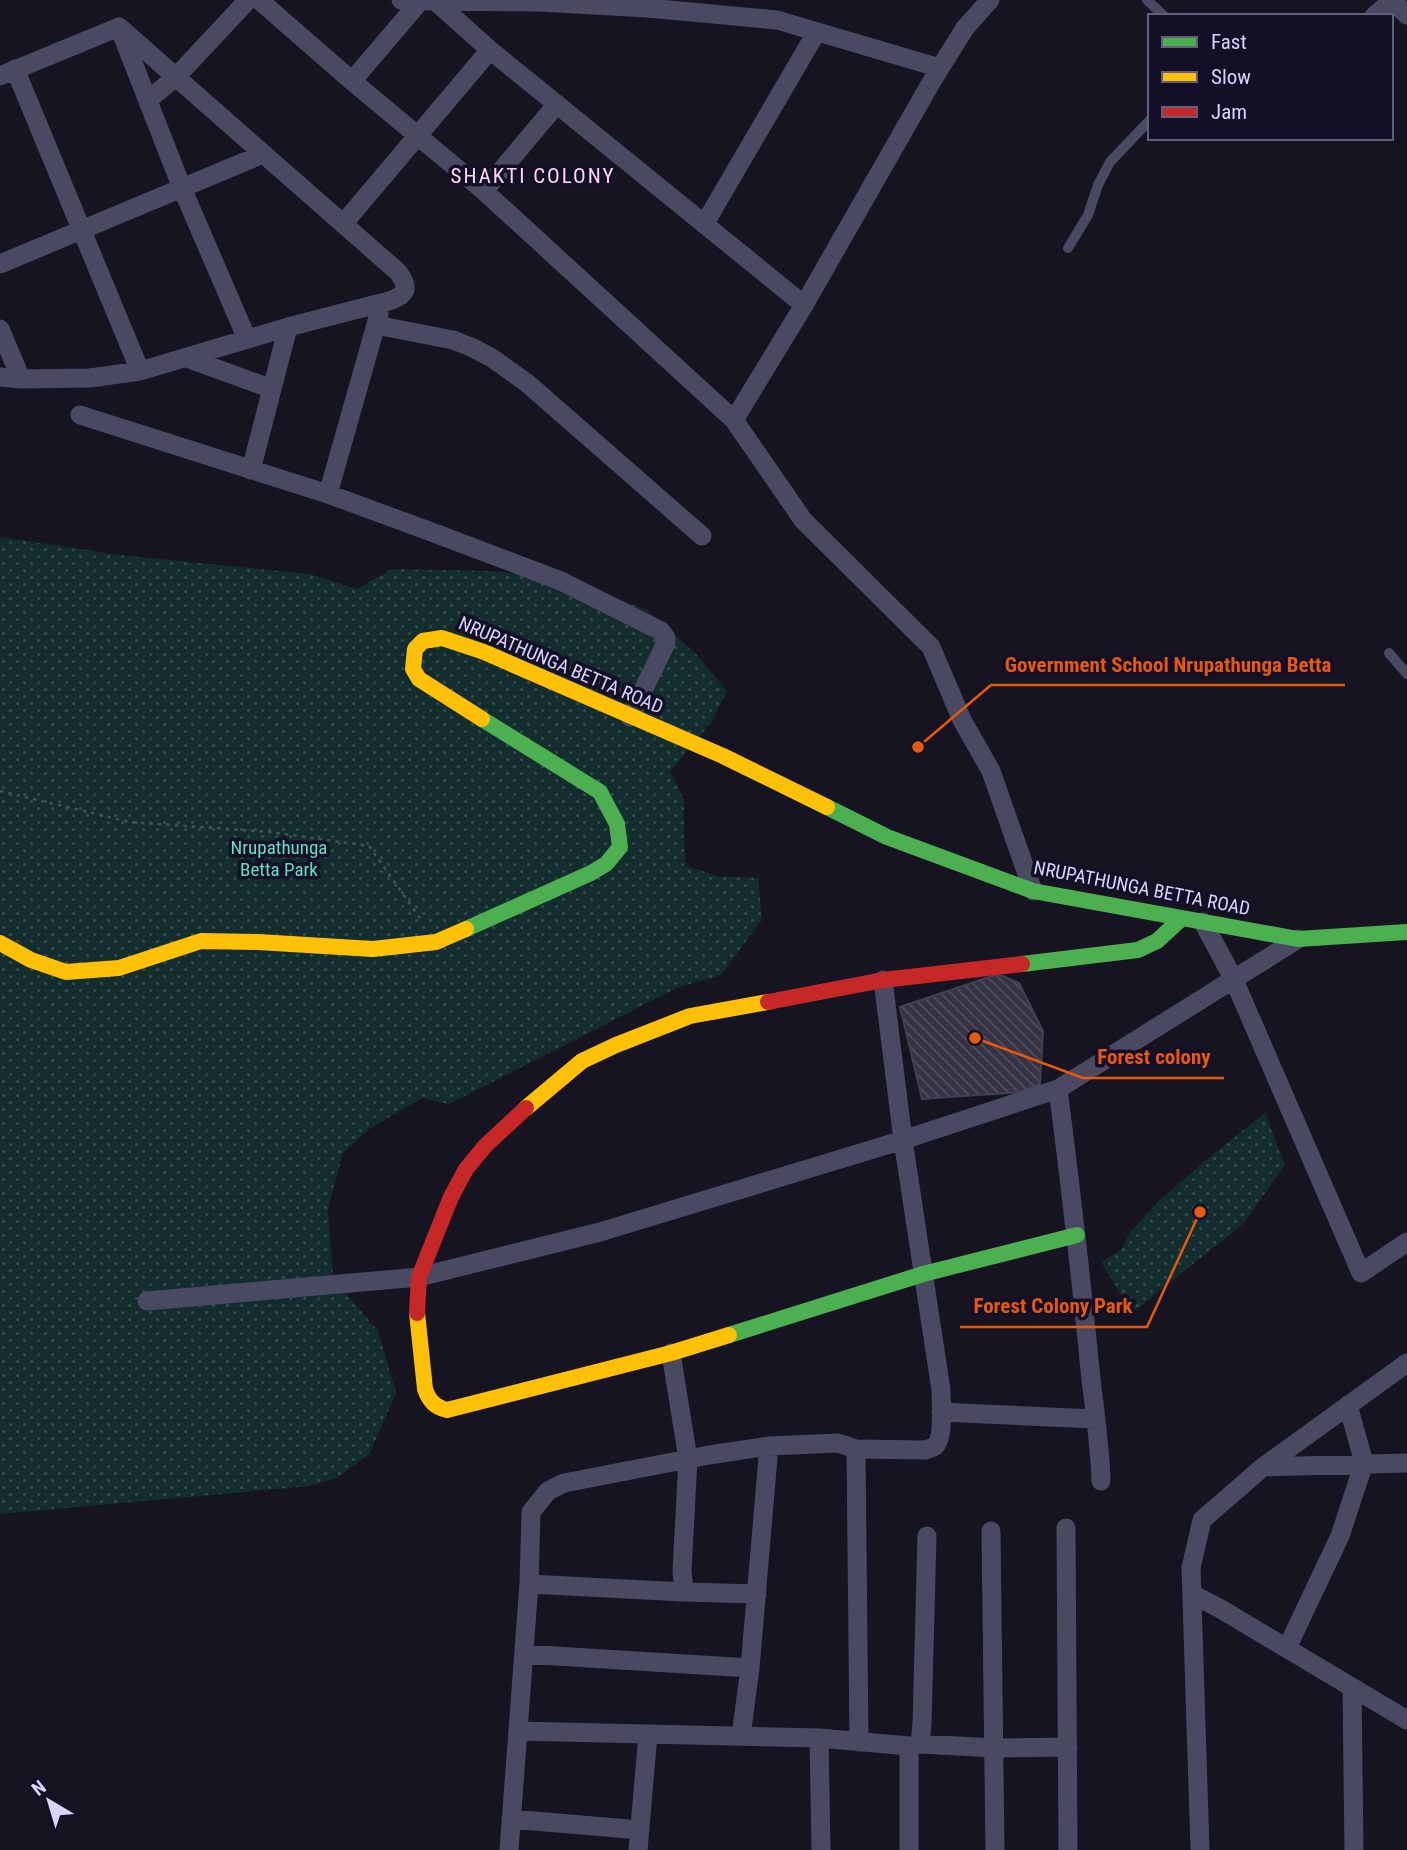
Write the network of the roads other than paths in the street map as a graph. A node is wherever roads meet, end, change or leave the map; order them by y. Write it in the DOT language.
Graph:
graph roads {
  1 [pos="248,0"];
  2 [pos="259,0"];
  3 [pos="401,0"];
  4 [pos="990,0"];
  5 [pos="1147,0"];
  6 [pos="1393,0"];
  7 [pos="428,1"];
  8 [pos="539,1"];
  9 [pos="647,4"];
  10 [pos="1162,14"];
  11 [pos="1376,14"];
  12 [pos="1407,16"];
  13 [pos="119,27"];
  14 [pos="816,33"];
  15 [pos="491,50"];
  16 [pos="940,68"];
  17 [pos="8,73"];
  18 [pos="176,77"];
  19 [pos="352,81"];
  20 [pos="148,100"];
  21 [pos="557,104"];
  22 [pos="1148,122"];
  23 [pos="418,136"];
  24 [pos="263,154"];
  25 [pos="182,188"];
  26 [pos="484,191"];
  27 [pos="705,223"];
  28 [pos="344,225"];
  29 [pos="80,230"];
  30 [pos="1068,248"];
  31 [pos="0,264"];
  32 [pos="383,302"];
  33 [pos="804,305"];
  34 [pos="376,325"];
  35 [pos="288,327"];
  36 [pos="0,328"];
  37 [pos="247,339"];
  38 [pos="187,358"];
  39 [pos="139,371"];
  40 [pos="0,377"];
  41 [pos="21,379"];
  42 [pos="272,389"];
  43 [pos="80,415"];
  44 [pos="734,420"];
  45 [pos="251,470"];
  46 [pos="328,494"];
  47 [pos="702,536"];
  48 [pos="1389,653"];
  49 [pos="1407,674"];
  50 [pos="630,717"];
  51 [pos="1033,891"];
  52 [pos="1182,918"];
  53 [pos="1203,922"];
  54 [pos="1407,932"];
  55 [pos="1298,939"];
  56 [pos="0,943"];
  57 [pos="883,979"];
  58 [pos="1234,979"];
  59 [pos="1058,1089"];
  60 [pos="903,1140"];
  61 [pos="1077,1235"];
  62 [pos="1407,1242"];
  63 [pos="923,1274"];
  64 [pos="419,1277"];
  65 [pos="147,1301"];
  66 [pos="671,1353"];
  67 [pos="1407,1363"];
  68 [pos="1349,1405"];
  69 [pos="942,1412"];
  70 [pos="1095,1419"];
  71 [pos="769,1446"];
  72 [pos="856,1450"];
  73 [pos="688,1459"];
  74 [pos="1364,1463"];
  75 [pos="1407,1463"];
  76 [pos="1264,1468"];
  77 [pos="1101,1481"];
  78 [pos="1066,1528"];
  79 [pos="991,1531"];
  80 [pos="927,1536"];
  81 [pos="529,1584"];
  82 [pos="684,1592"];
  83 [pos="757,1594"];
  84 [pos="1192,1594"];
  85 [pos="1287,1648"];
  86 [pos="524,1654"];
  87 [pos="750,1668"];
  88 [pos="1352,1687"];
  89 [pos="1407,1720"];
  90 [pos="518,1731"];
  91 [pos="648,1734"];
  92 [pos="741,1736"];
  93 [pos="819,1738"];
  94 [pos="859,1742"];
  95 [pos="915,1745"];
  96 [pos="1068,1746"];
  97 [pos="995,1748"];
  98 [pos="511,1819"];
  99 [pos="639,1840"];
  100 [pos="509,1850"];
  101 [pos="821,1850"];
  102 [pos="909,1850"];
  103 [pos="995,1850"];
  104 [pos="1068,1850"];
  105 [pos="1200,1850"];
  106 [pos="1354,1850"];
  1 -- 18 [label="street"];
  2 -- 19 [label="street"];
  3 -- 7 [label="street"];
  4 -- 16 [label="street"];
  5 -- 10 [label="lane"];
  6 -- 11 [label="street"];
  6 -- 12 [label="street"];
  7 -- 8 [label="street"];
  7 -- 15 [label="street"];
  7 -- 19 [label="street"];
  8 -- 9 [label="street"];
  9 -- 14 [label="street"];
  13 -- 17 [label="street"];
  13 -- 18 [label="street"];
  13 -- 20 [label="street"];
  14 -- 16 [label="street"];
  14 -- 27 [label="street"];
  15 -- 21 [label="street"];
  15 -- 23 [label="street"];
  16 -- 33 [label="street"];
  17 -- 29 [label="street"];
  18 -- 20 [label="street"];
  18 -- 24 [label="street"];
  19 -- 23 [label="street"];
  20 -- 25 [label="street"];
  21 -- 26 [label="street"];
  21 -- 27 [label="street"];
  22 -- 30 [label="lane"];
  23 -- 26 [label="street"];
  23 -- 28 [label="street"];
  24 -- 25 [label="street"];
  24 -- 28 [label="street"];
  25 -- 29 [label="street"];
  25 -- 37 [label="street"];
  26 -- 44 [label="street"];
  27 -- 33 [label="street"];
  28 -- 32 [label="street"];
  29 -- 31 [label="street"];
  29 -- 39 [label="street"];
  32 -- 34 [label="street"];
  32 -- 35 [label="street"];
  33 -- 44 [label="street"];
  34 -- 46 [label="street"];
  34 -- 47 [label="street"];
  35 -- 37 [label="street"];
  35 -- 42 [label="street"];
  36 -- 41 [label="street"];
  37 -- 38 [label="street"];
  38 -- 39 [label="street"];
  38 -- 42 [label="street"];
  39 -- 41 [label="street"];
  40 -- 41 [label="street"];
  42 -- 45 [label="street"];
  43 -- 45 [label="street"];
  44 -- 51 [label="street"];
  45 -- 46 [label="street"];
  46 -- 50 [label="street"];
  48 -- 49 [label="lane"];
  50 -- 51 [label="street, NRUPATHUNGA BETTA ROAD"];
  50 -- 56 [label="street, NRUPATHUNGA BETTA ROAD"];
  51 -- 52 [label="street, NRUPATHUNGA BETTA ROAD"];
  52 -- 53 [label="street, NRUPATHUNGA BETTA ROAD"];
  52 -- 57 [label="street"];
  53 -- 55 [label="street, NRUPATHUNGA BETTA ROAD"];
  53 -- 58 [label="street"];
  54 -- 55 [label="street, NRUPATHUNGA BETTA ROAD"];
  55 -- 58 [label="street"];
  57 -- 60 [label="street"];
  57 -- 64 [label="street"];
  58 -- 59 [label="street"];
  58 -- 62 [label="street"];
  59 -- 60 [label="street"];
  59 -- 61 [label="street"];
  60 -- 63 [label="street"];
  60 -- 64 [label="street"];
  61 -- 63 [label="street"];
  61 -- 70 [label="street"];
  63 -- 66 [label="street"];
  63 -- 69 [label="street"];
  64 -- 65 [label="street"];
  64 -- 66 [label="street"];
  66 -- 73 [label="street"];
  67 -- 68 [label="street"];
  68 -- 74 [label="street"];
  68 -- 76 [label="street"];
  69 -- 70 [label="street"];
  69 -- 72 [label="street"];
  70 -- 77 [label="street"];
  71 -- 72 [label="street"];
  71 -- 73 [label="street"];
  71 -- 83 [label="street"];
  72 -- 94 [label="street"];
  73 -- 81 [label="street"];
  73 -- 82 [label="street"];
  74 -- 75 [label="street"];
  74 -- 76 [label="street"];
  74 -- 85 [label="street"];
  76 -- 84 [label="street"];
  78 -- 96 [label="street"];
  79 -- 97 [label="street"];
  80 -- 95 [label="street"];
  81 -- 82 [label="street"];
  81 -- 86 [label="street"];
  82 -- 83 [label="street"];
  83 -- 87 [label="street"];
  84 -- 85 [label="street"];
  84 -- 105 [label="street"];
  85 -- 88 [label="street"];
  86 -- 87 [label="street"];
  86 -- 90 [label="street"];
  87 -- 92 [label="street"];
  88 -- 89 [label="street"];
  88 -- 106 [label="street"];
  90 -- 91 [label="street"];
  90 -- 98 [label="street"];
  91 -- 92 [label="street"];
  91 -- 99 [label="street"];
  92 -- 93 [label="street"];
  93 -- 94 [label="street"];
  93 -- 101 [label="street"];
  94 -- 95 [label="street"];
  95 -- 97 [label="street"];
  95 -- 102 [label="street"];
  96 -- 97 [label="street"];
  96 -- 104 [label="street"];
  97 -- 103 [label="street"];
  98 -- 99 [label="street"];
  98 -- 100 [label="street"];
}
